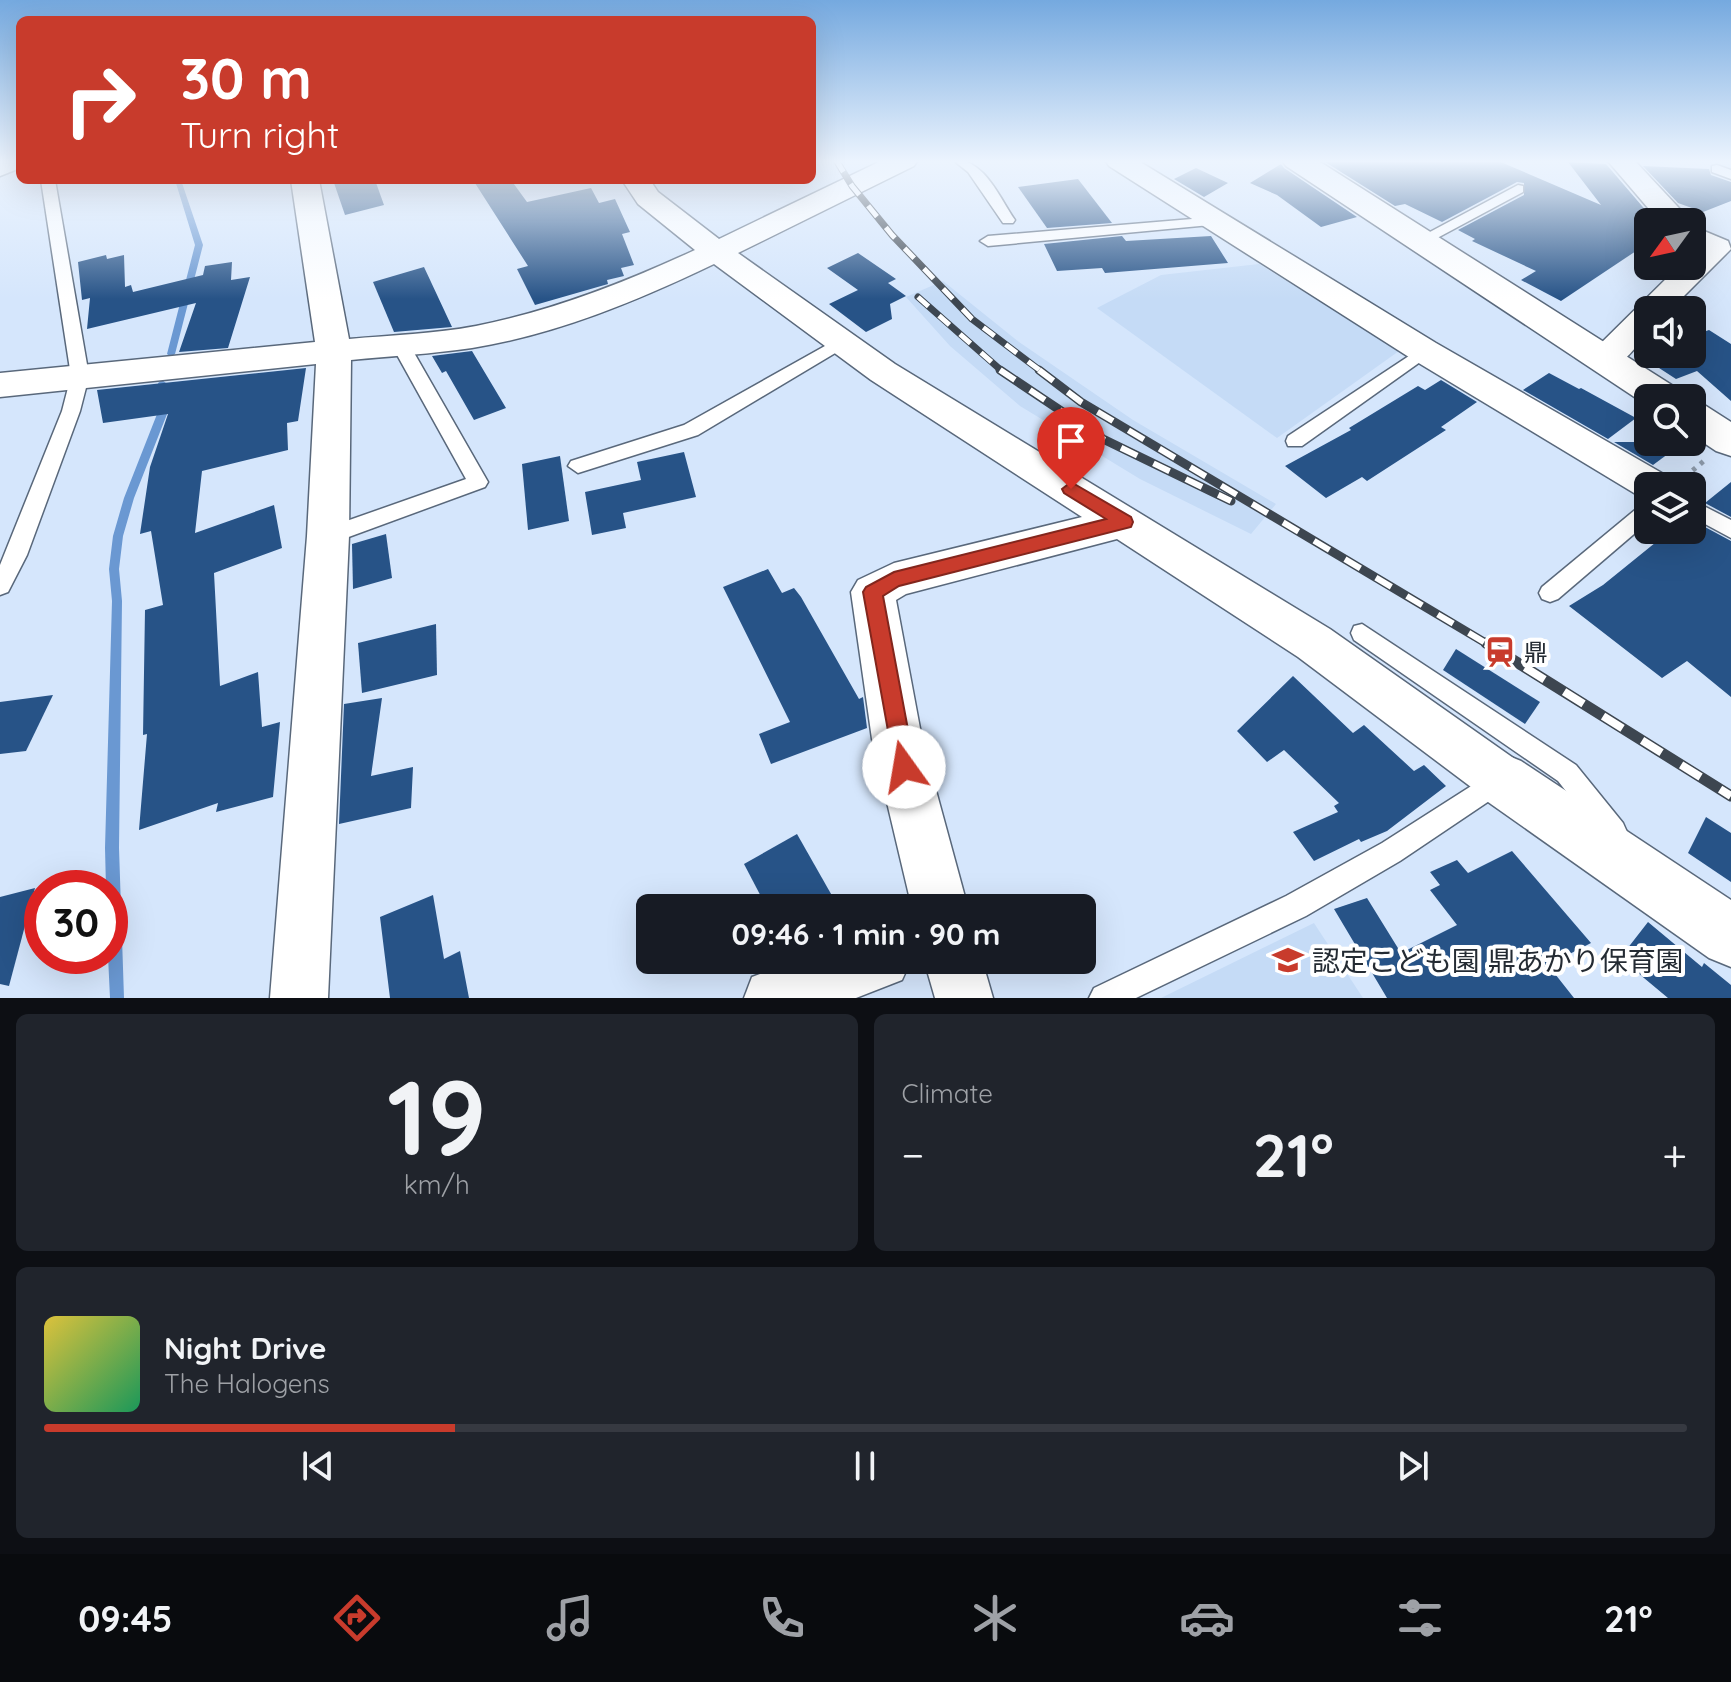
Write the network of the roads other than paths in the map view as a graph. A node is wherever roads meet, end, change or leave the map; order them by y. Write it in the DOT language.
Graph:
graph roads {
  1 [pos="52,207"];
  2 [pos="309,207"];
  3 [pos="659,207"];
  4 [pos="809,207"];
  5 [pos="999,207"];
  6 [pos="1193,207"];
  7 [pos="1368,207"];
  8 [pos="1485,207"];
  9 [pos="1008,220"];
  10 [pos="1216,221"];
  11 [pos="1713,240"];
  12 [pos="988,241"];
  13 [pos="1421,241"];
  14 [pos="717,252"];
  15 [pos="1664,296"];
  16 [pos="1634,329"];
  17 [pos="841,342"];
  18 [pos="400,344"];
  19 [pos="1424,351"];
  20 [pos="334,352"];
  21 [pos="1605,359"];
  22 [pos="80,376"];
  23 [pos="1643,384"];
  24 [pos="0,385"];
  25 [pos="1706,425"];
  26 [pos="1295,441"];
  27 [pos="1731,441"];
  28 [pos="578,466"];
  29 [pos="1634,475"];
  30 [pos="1706,516"];
  31 [pos="1124,522"];
  32 [pos="1634,522"];
  33 [pos="1731,530"];
  34 [pos="328,536"];
  35 [pos="0,586"];
  36 [pos="1550,593"];
  37 [pos="1362,633"];
  38 [pos="1501,779"];
  39 [pos="1656,886"];
  40 [pos="936,894"];
  41 [pos="1731,936"];
  42 [pos="842,974"];
  43 [pos="957,974"];
  44 [pos="299,998"];
  45 [pos="773,998"];
  46 [pos="964,998"];
  47 [pos="1104,998"];
  1 -- 22 [label="lane"];
  2 -- 20 [label="street"];
  3 -- 14 [label="street"];
  4 -- 14 [label="street"];
  5 -- 9 [label="lane"];
  6 -- 10 [label="street"];
  7 -- 13 [label="main road"];
  8 -- 13 [label="lane"];
  10 -- 12 [label="lane"];
  10 -- 19 [label="street"];
  11 -- 15 [label="street"];
  13 -- 21 [label="main road"];
  14 -- 17 [label="street"];
  14 -- 18 [label="street"];
  16 -- 21 [label="street"];
  17 -- 28 [label="lane"];
  17 -- 31 [label="street"];
  18 -- 20 [label="street"];
  18 -- 34 [label="lane"];
  19 -- 26 [label="lane"];
  19 -- 29 [label="street"];
  20 -- 22 [label="street"];
  20 -- 34 [label="street"];
  21 -- 23 [label="main road"];
  22 -- 24 [label="street"];
  22 -- 35 [label="lane"];
  25 -- 27 [label="main road"];
  30 -- 33 [label="lane"];
  31 -- 38 [label="street"];
  31 -- 40 [label="street"];
  32 -- 36 [label="lane"];
  34 -- 44 [label="street"];
  37 -- 39 [label="lane"];
  38 -- 39 [label="main road"];
  38 -- 47 [label="lane"];
  39 -- 41 [label="main road"];
  42 -- 45 [label="street"];
  43 -- 46 [label="street"];
}
